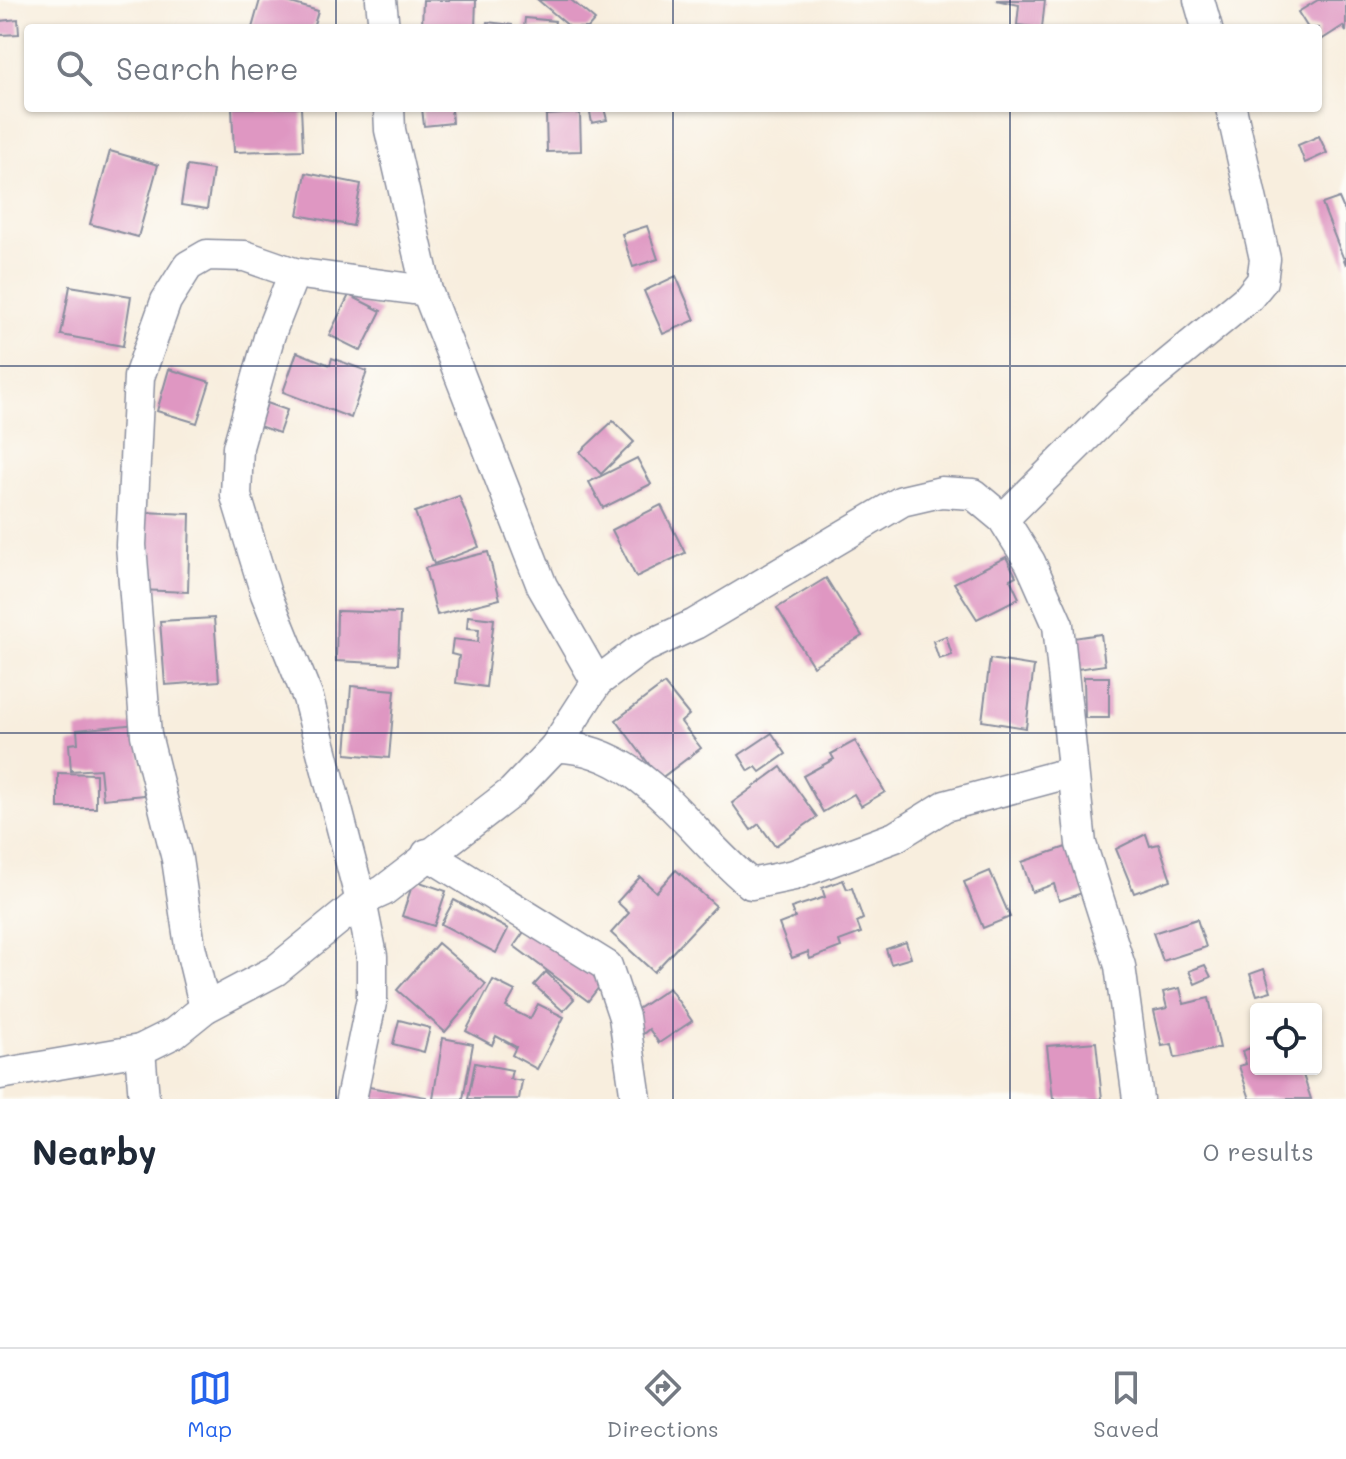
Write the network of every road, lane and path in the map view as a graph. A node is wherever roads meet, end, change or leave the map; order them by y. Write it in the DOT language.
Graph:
graph roads {
  1 [pos="381,0"];
  2 [pos="1199,0"];
  3 [pos="384,24"];
  4 [pos="1206,24"];
  5 [pos="389,112"];
  6 [pos="1232,112"];
  7 [pos="294,273"];
  8 [pos="427,291"];
  9 [pos="1003,519"];
  10 [pos="597,682"];
  11 [pos="555,747"];
  12 [pos="1072,772"];
  13 [pos="427,854"];
  14 [pos="361,901"];
  15 [pos="205,1008"];
  16 [pos="140,1050"];
  17 [pos="0,1074"];
  18 [pos="144,1099"];
  19 [pos="351,1099"];
  20 [pos="636,1099"];
  21 [pos="1138,1099"];
  1 -- 3 [label="street"];
  2 -- 4 [label="street"];
  5 -- 8 [label="street"];
  6 -- 9 [label="street"];
  7 -- 8 [label="street"];
  7 -- 14 [label="street"];
  7 -- 15 [label="street"];
  8 -- 10 [label="street"];
  9 -- 10 [label="street"];
  9 -- 12 [label="street"];
  10 -- 11 [label="street"];
  11 -- 12 [label="street"];
  11 -- 13 [label="street"];
  12 -- 21 [label="street"];
  13 -- 14 [label="street"];
  13 -- 20 [label="street"];
  14 -- 15 [label="street"];
  14 -- 19 [label="street"];
  15 -- 16 [label="street"];
  16 -- 17 [label="street"];
  16 -- 18 [label="street"];
}
